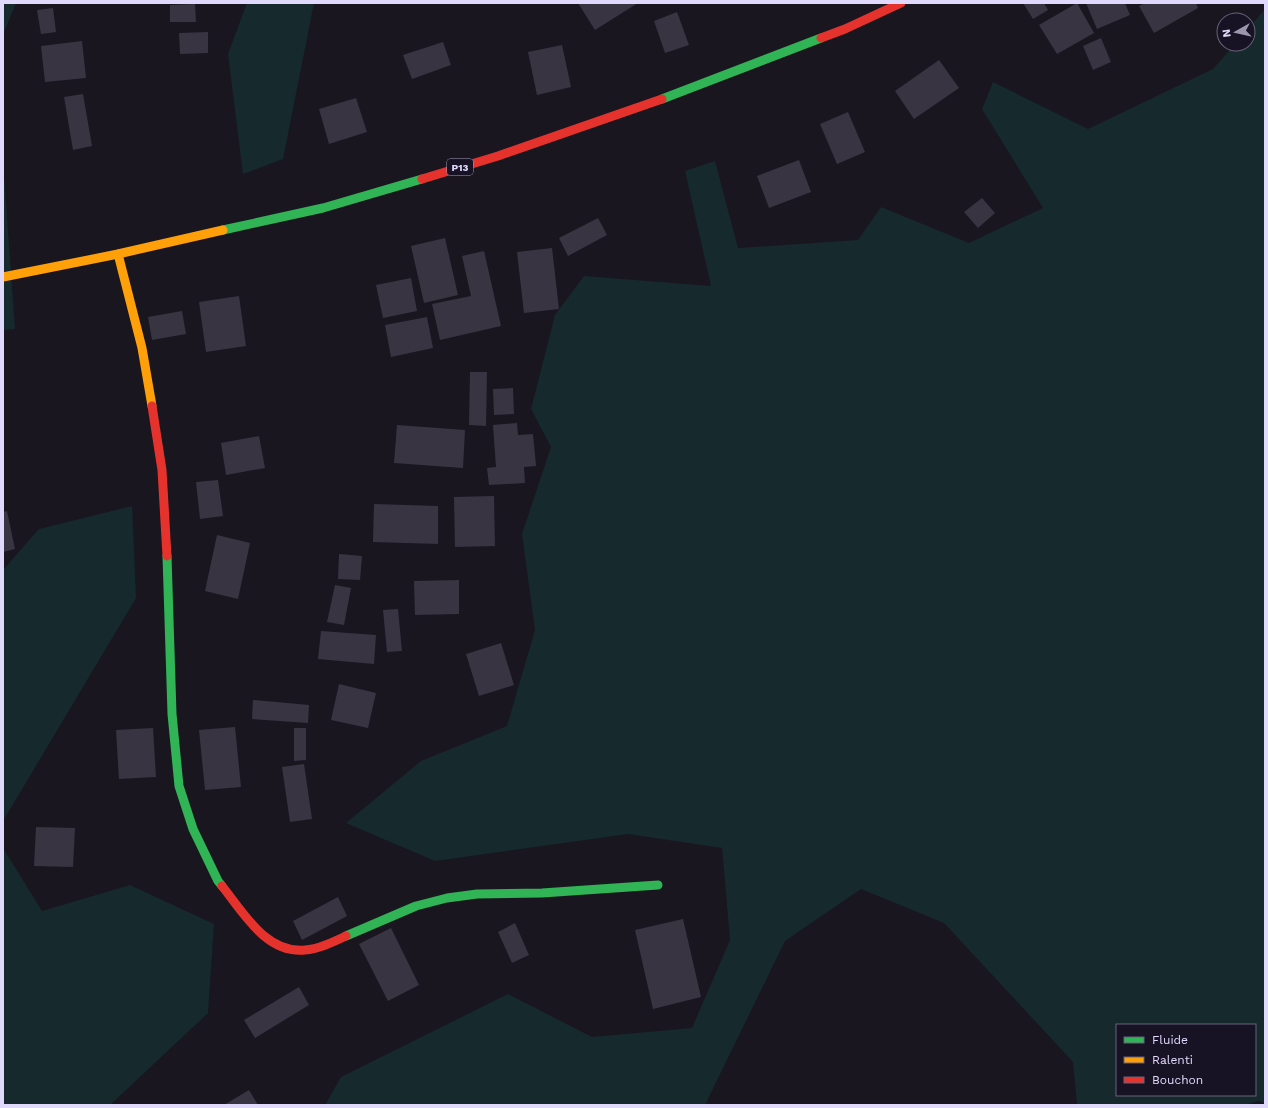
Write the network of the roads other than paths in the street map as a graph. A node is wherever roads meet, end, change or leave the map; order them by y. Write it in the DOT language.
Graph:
graph roads {
  1 [pos="901,3"];
  2 [pos="118,254"];
  3 [pos="3,277"];
  4 [pos="658,885"];
  1 -- 2 [label="street, P13"];
  2 -- 3 [label="street, P13"];
  2 -- 4 [label="street"];
}
